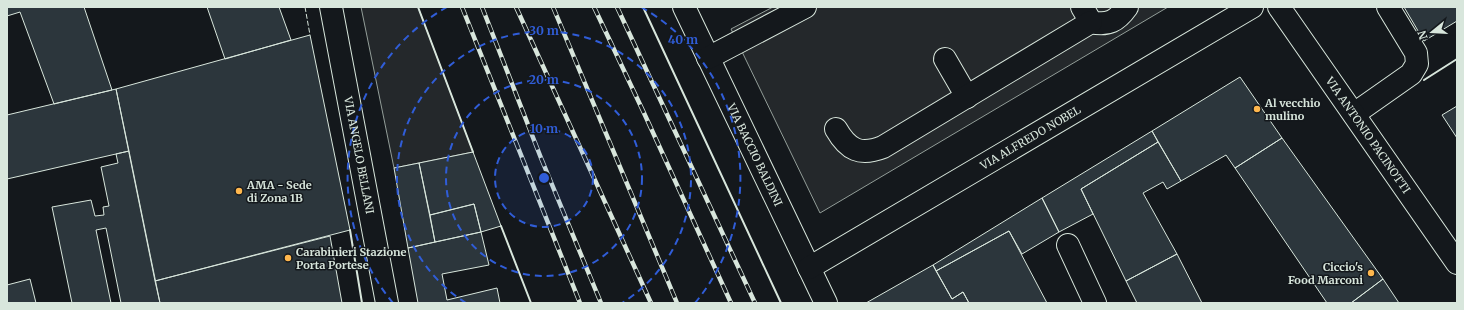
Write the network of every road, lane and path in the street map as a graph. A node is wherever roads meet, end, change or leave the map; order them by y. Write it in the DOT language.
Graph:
graph roads {
  1 [pos="331,7"];
  2 [pos="684,7"];
  3 [pos="805,7"];
  4 [pos="1127,7"];
  5 [pos="1252,7"];
  6 [pos="1279,7"];
  7 [pos="1388,7"];
  8 [pos="1086,14"];
  9 [pos="708,58"];
  10 [pos="945,59"];
  11 [pos="966,98"];
  12 [pos="1354,114"];
  13 [pos="836,129"];
  14 [pos="1068,245"];
  15 [pos="1457,263"];
  16 [pos="809,268"];
  17 [pos="387,303"];
  18 [pos="826,303"];
  19 [pos="1095,303"];
  1 -- 17 [label="street, VIA ANGELO BELLANI"];
  2 -- 9 [label="street, VIA BACCIO BALDINI"];
  3 -- 9 [label="street"];
  4 -- 8 [label="street"];
  5 -- 16 [label="street, VIA ALFREDO NOBEL"];
  6 -- 12 [label="street, VIA ANTONIO PACINOTTI"];
  7 -- 12 [label="street"];
  8 -- 11 [label="street"];
  9 -- 16 [label="street, VIA BACCIO BALDINI"];
  10 -- 11 [label="street"];
  11 -- 13 [label="street"];
  12 -- 15 [label="street, VIA ANTONIO PACINOTTI"];
  14 -- 19 [label="street"];
  16 -- 18 [label="street, VIA BACCIO BALDINI"];
}
